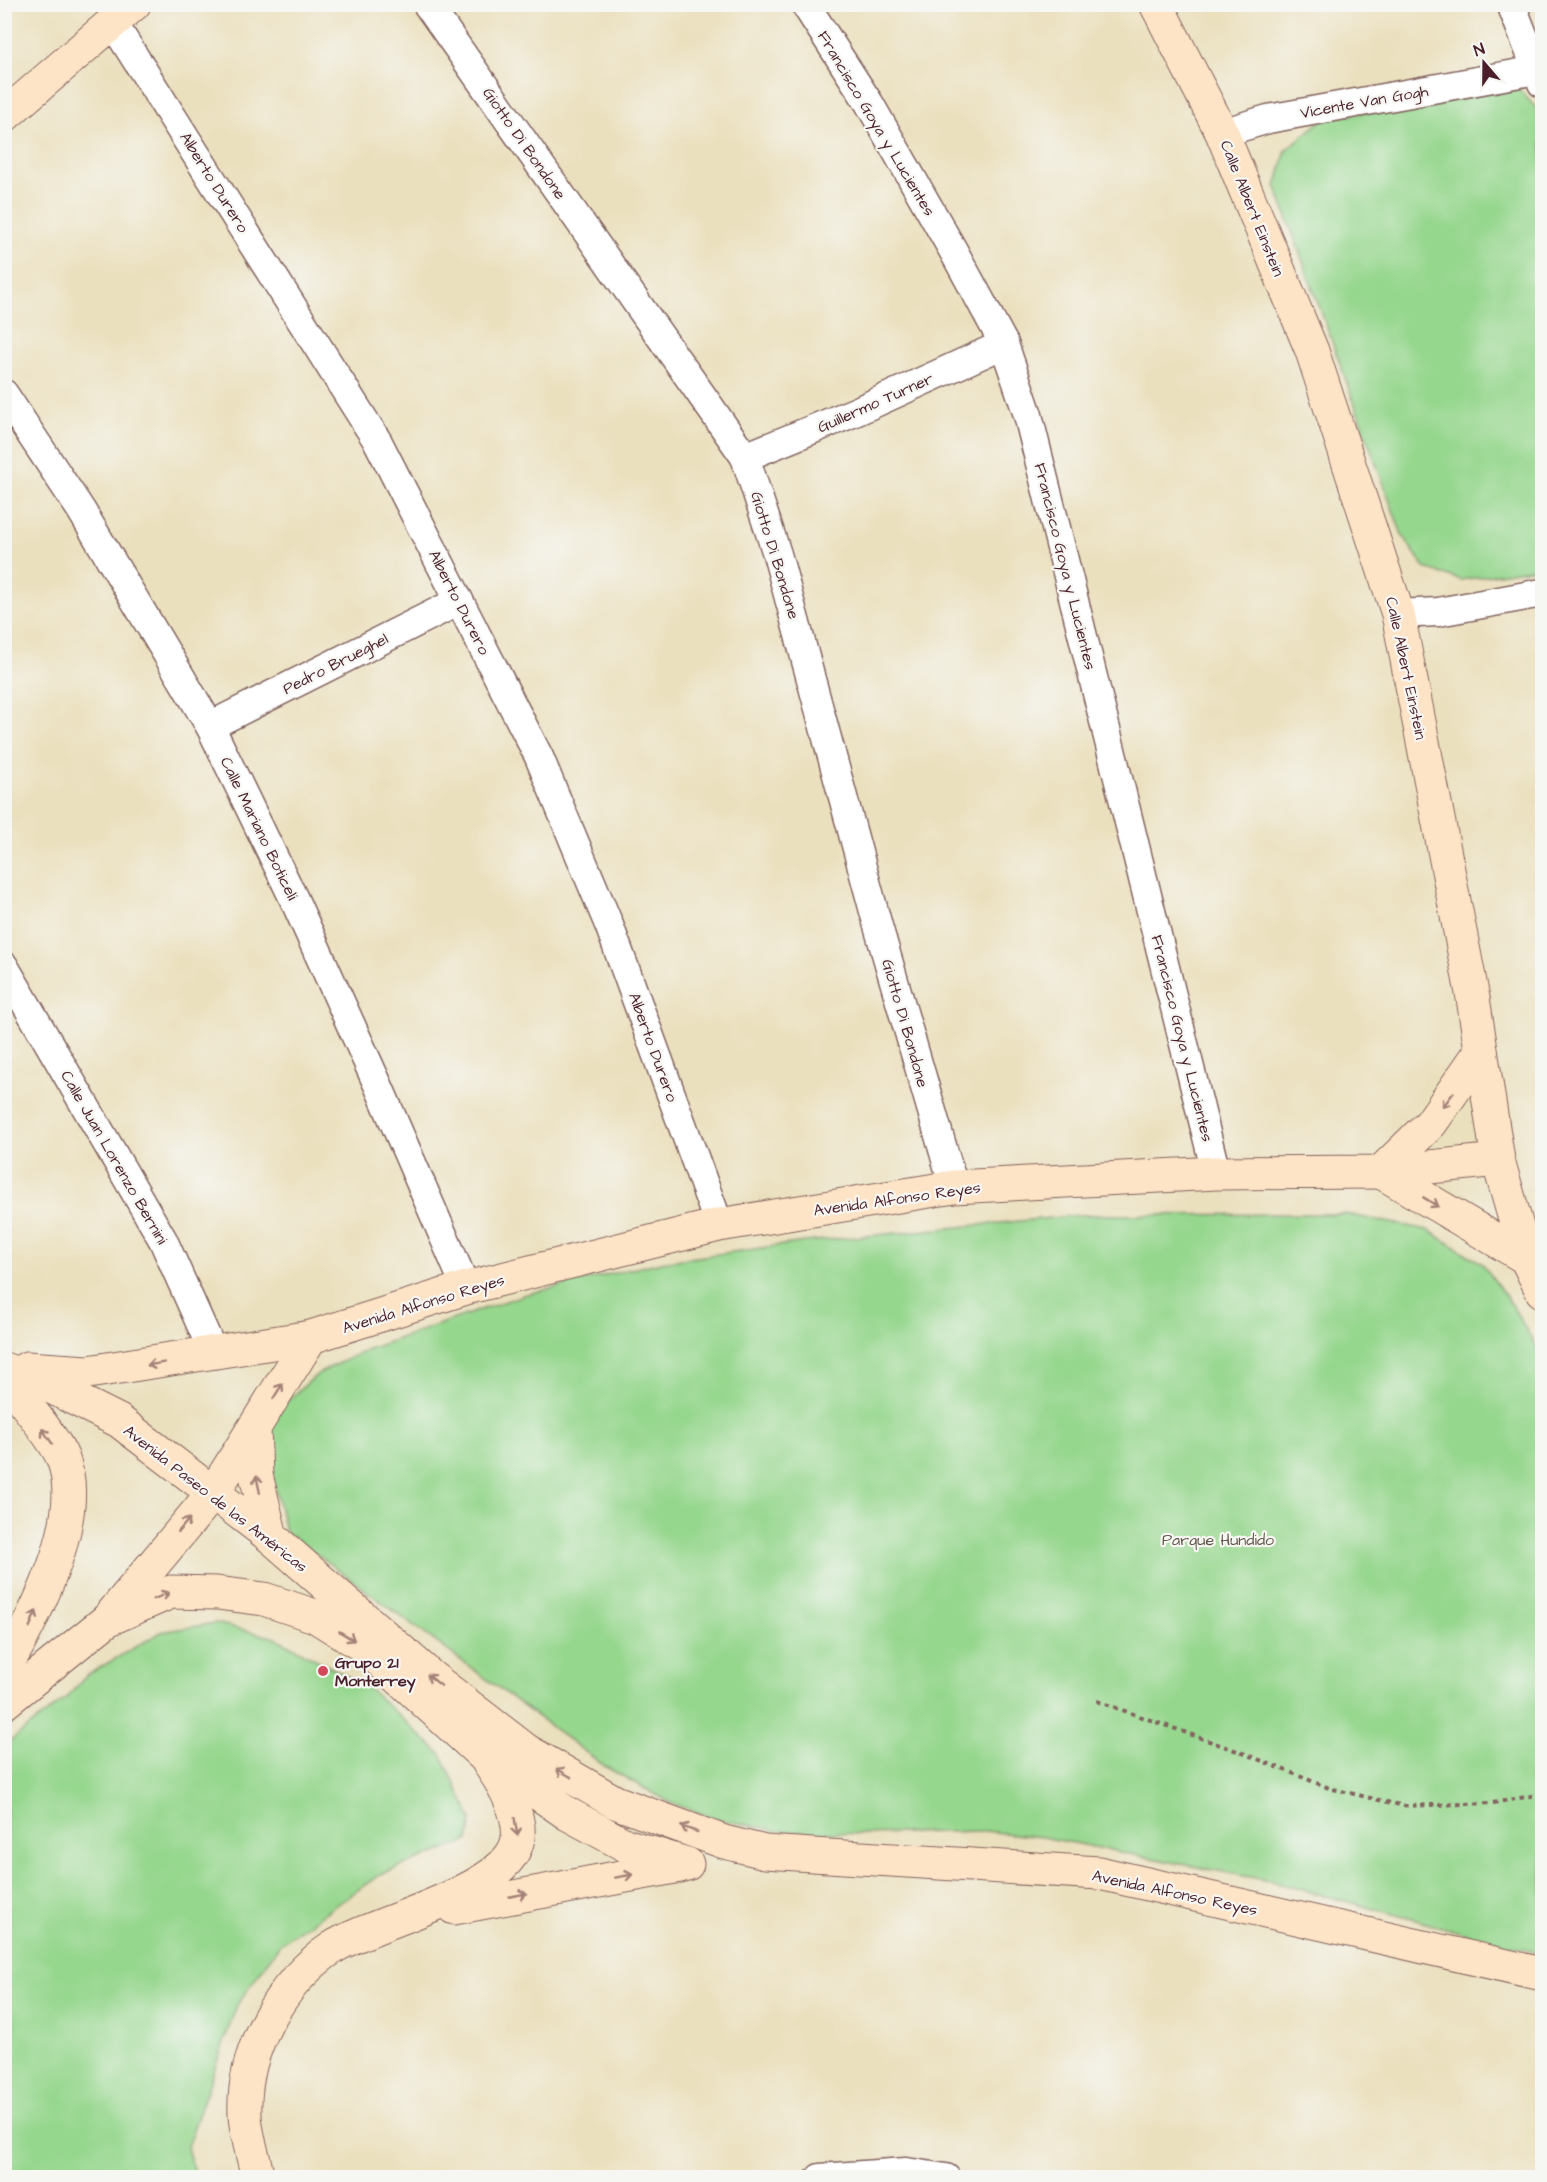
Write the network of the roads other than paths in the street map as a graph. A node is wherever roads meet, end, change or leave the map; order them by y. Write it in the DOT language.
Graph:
graph roads {
  1 [pos="427,4"];
  2 [pos="805,4"];
  3 [pos="1156,4"];
  4 [pos="1511,4"];
  5 [pos="123,14"];
  6 [pos="1540,74"];
  7 [pos="4,116"];
  8 [pos="1222,133"];
  9 [pos="1004,344"];
  10 [pos="4,394"];
  11 [pos="745,457"];
  12 [pos="1542,593"];
  13 [pos="459,601"];
  14 [pos="1398,614"];
  15 [pos="210,726"];
  16 [pos="4,966"];
  17 [pos="1481,1052"];
  18 [pos="1498,1160"];
  19 [pos="1381,1172"];
  20 [pos="1216,1173"];
  21 [pos="954,1187"];
  22 [pos="719,1225"];
  23 [pos="1526,1258"];
  24 [pos="466,1288"];
  25 [pos="1542,1291"];
  26 [pos="311,1337"];
  27 [pos="214,1354"];
  28 [pos="4,1368"];
  29 [pos="4,1376"];
  30 [pos="254,1429"];
  31 [pos="213,1493"];
  32 [pos="270,1537"];
  33 [pos="107,1620"];
  34 [pos="4,1670"];
  35 [pos="4,1703"];
  36 [pos="484,1756"];
  37 [pos="615,1802"];
  38 [pos="606,1835"];
  39 [pos="765,1852"];
  40 [pos="687,1864"];
  41 [pos="566,1886"];
  42 [pos="399,1919"];
  43 [pos="1542,1974"];
  44 [pos="258,2178"];
  45 [pos="819,2178"];
  46 [pos="946,2178"];
  1 -- 11 [label="street, Giotto Di Bondone"];
  2 -- 9 [label="street, Francisco Goya y Lucientes"];
  3 -- 8 [label="street, Calle Albert Einstein"];
  4 -- 6 [label="street"];
  5 -- 7 [label="street"];
  5 -- 13 [label="street, Alberto Durero"];
  6 -- 8 [label="street, Vicente Van Gogh"];
  8 -- 14 [label="street, Calle Albert Einstein"];
  9 -- 11 [label="street, Guillermo Turner"];
  9 -- 20 [label="street, Francisco Goya y Lucientes"];
  10 -- 15 [label="street, Calle Mariano Boticeli"];
  11 -- 21 [label="street, Giotto Di Bondone"];
  12 -- 14 [label="street"];
  13 -- 15 [label="street, Pedro Brueghel"];
  13 -- 22 [label="street, Alberto Durero"];
  14 -- 17 [label="street, Calle Albert Einstein"];
  15 -- 24 [label="street, Calle Mariano Boticeli"];
  16 -- 27 [label="street, Calle Juan Lorenzo Bernini"];
  17 -- 18 [label="street, Calle Albert Einstein"];
  17 -- 19 [label="street, one-way"];
  18 -- 19 [label="street, Avenida Alfonso Reyes"];
  18 -- 23 [label="street, Calle Albert Einstein"];
  19 -- 20 [label="street, Avenida Alfonso Reyes"];
  19 -- 23 [label="street, one-way"];
  20 -- 21 [label="street, Avenida Alfonso Reyes"];
  21 -- 22 [label="street, Avenida Alfonso Reyes"];
  22 -- 24 [label="street, Avenida Alfonso Reyes"];
  23 -- 25 [label="street, Calle Albert Einstein"];
  24 -- 26 [label="street, Avenida Alfonso Reyes"];
  26 -- 27 [label="street, Avenida Alfonso Reyes"];
  30 -- 26 [label="street, one-way"];
  27 -- 28 [label="street, Avenida Alfonso Reyes, one-way"];
  28 -- 31 [label="street, Avenida Paseo de las Américas"];
  34 -- 29 [label="street, one-way"];
  30 -- 31 [label="street"];
  32 -- 30 [label="street, one-way"];
  31 -- 32 [label="street, Avenida Paseo de las Américas"];
  33 -- 31 [label="street, one-way"];
  37 -- 32 [label="street, Avenida Paseo de las Américas, one-way"];
  33 -- 35 [label="street"];
  33 -- 36 [label="street, one-way"];
  36 -- 38 [label="street"];
  36 -- 42 [label="street, one-way"];
  37 -- 38 [label="street"];
  39 -- 37 [label="street, Avenida Alfonso Reyes, one-way"];
  38 -- 40 [label="street"];
  38 -- 41 [label="street"];
  39 -- 40 [label="street, Avenida Alfonso Reyes"];
  39 -- 43 [label="street, Avenida Alfonso Reyes"];
  41 -- 40 [label="street, Avenida Alfonso Reyes, one-way"];
  42 -- 41 [label="street, one-way"];
  42 -- 44 [label="street"];
  45 -- 46 [label="street"];
}
